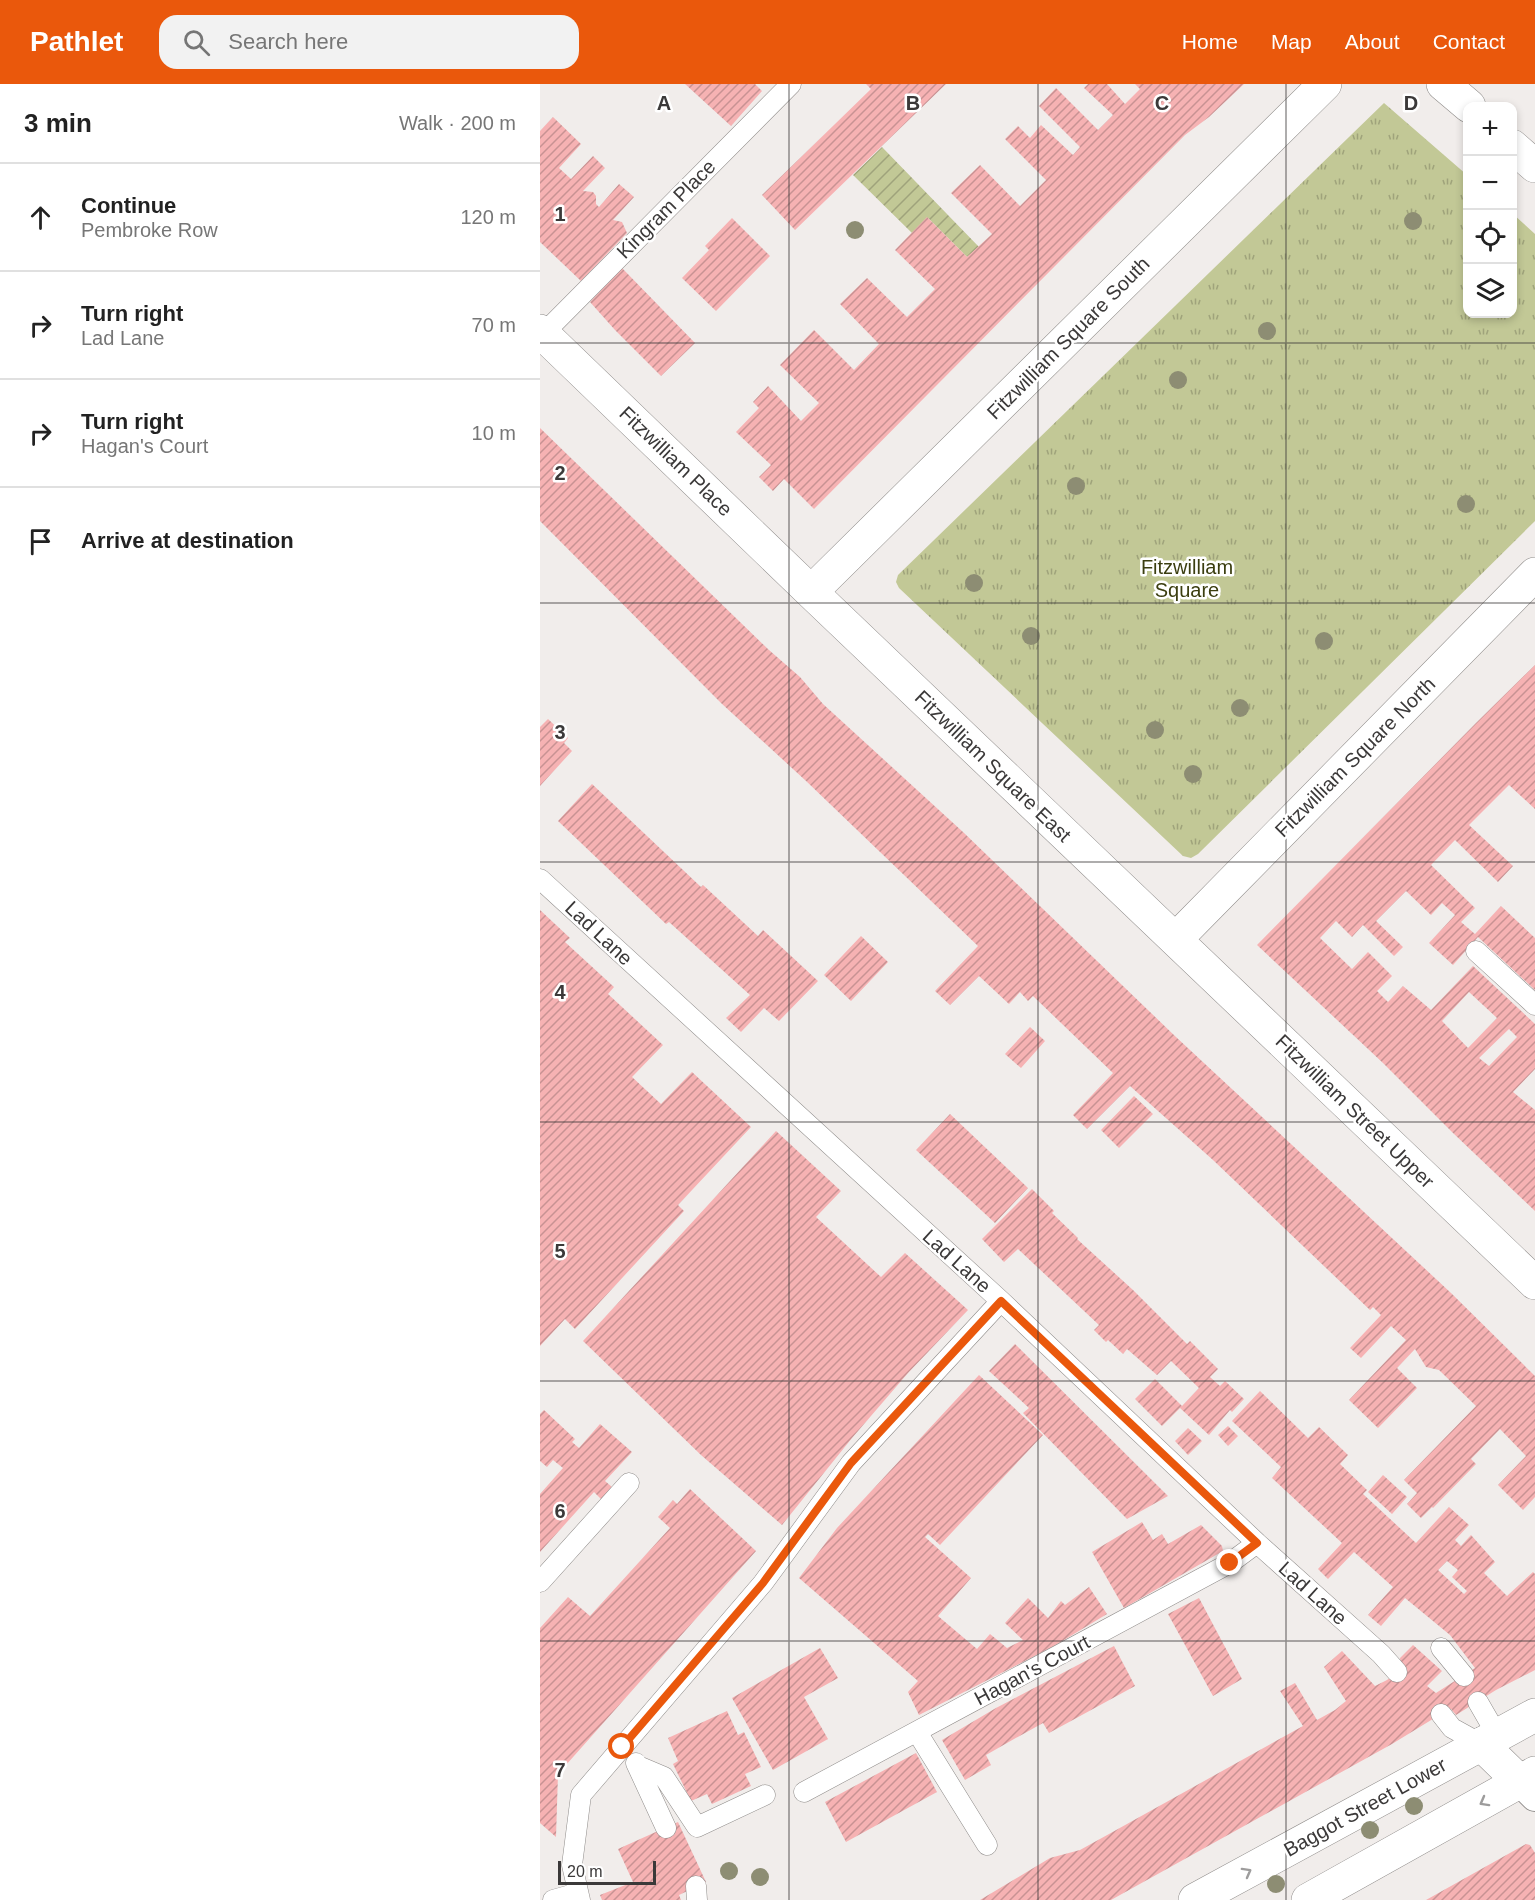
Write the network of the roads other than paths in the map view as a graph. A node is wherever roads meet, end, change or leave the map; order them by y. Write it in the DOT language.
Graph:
graph roads {
  1 [pos="790,84"];
  2 [pos="1325,84"];
  3 [pos="1443,84"];
  4 [pos="1464,102"];
  5 [pos="1517,150"];
  6 [pos="1535,166"];
  7 [pos="541,334"];
  8 [pos="1535,574"];
  9 [pos="811,592"];
  10 [pos="540,879"];
  11 [pos="1176,939"];
  12 [pos="1476,951"];
  13 [pos="1535,1005"];
  14 [pos="1535,1283"];
  15 [pos="1001,1301"];
  16 [pos="629,1483"];
  17 [pos="1257,1543"];
  18 [pos="540,1582"];
  19 [pos="1441,1648"];
  20 [pos="1397,1672"];
  21 [pos="1464,1676"];
  22 [pos="1478,1702"];
  23 [pos="1441,1714"];
  24 [pos="1535,1715"];
  25 [pos="917,1732"];
  26 [pos="1489,1740"];
  27 [pos="622,1747"];
  28 [pos="638,1766"];
  29 [pos="1530,1784"];
  30 [pos="804,1792"];
  31 [pos="765,1795"];
  32 [pos="666,1827"];
  33 [pos="987,1845"];
  34 [pos="579,1896"];
  35 [pos="553,1900"];
  36 [pos="1196,1900"];
  37 [pos="1308,1900"];
  1 -- 7 [label="lane, Kingram Place"];
  2 -- 9 [label="street, Fitzwilliam Square South"];
  3 -- 4 [label="street"];
  5 -- 6 [label="street"];
  7 -- 9 [label="street, Fitzwilliam Place"];
  8 -- 11 [label="street, Fitzwilliam Square North"];
  9 -- 11 [label="street, Fitzwilliam Square East"];
  10 -- 15 [label="lane, Lad Lane"];
  11 -- 14 [label="street, Fitzwilliam Street Upper"];
  12 -- 13 [label="lane"];
  15 -- 17 [label="lane, Lad Lane"];
  15 -- 27 [label="lane"];
  16 -- 18 [label="lane"];
  17 -- 20 [label="lane, Lad Lane"];
  17 -- 25 [label="lane, Hagan's Court"];
  19 -- 21 [label="lane"];
  22 -- 26 [label="lane"];
  23 -- 26 [label="lane"];
  24 -- 26 [label="street, Baggot Street Lower"];
  25 -- 30 [label="lane, Hagan's Court"];
  25 -- 33 [label="lane"];
  26 -- 29 [label="street"];
  36 -- 26 [label="street, Baggot Street Lower, one-way"];
  27 -- 28 [label="lane"];
  27 -- 34 [label="lane"];
  28 -- 31 [label="lane"];
  28 -- 32 [label="lane"];
  29 -- 37 [label="street, one-way"];
  34 -- 35 [label="lane"];
}
